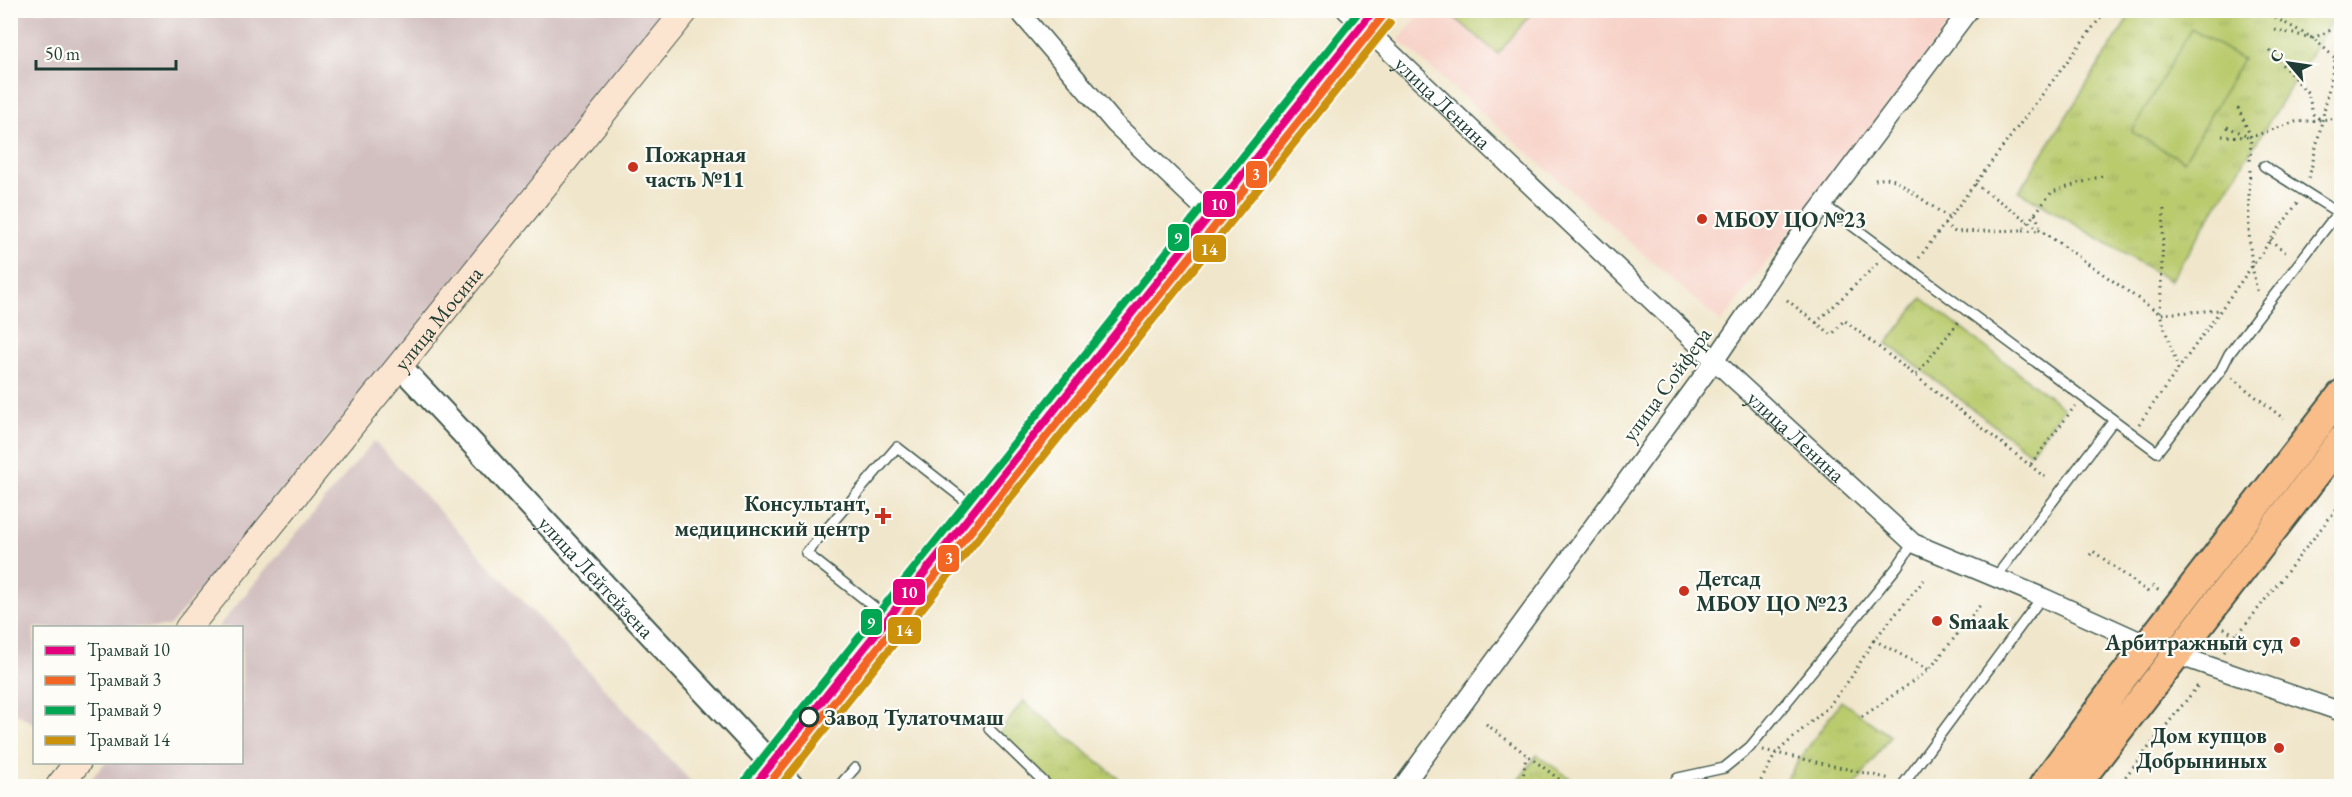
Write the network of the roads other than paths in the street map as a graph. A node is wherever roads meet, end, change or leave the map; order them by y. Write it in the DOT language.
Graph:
graph roads {
  1 [pos="686,10"];
  2 [pos="1018,10"];
  3 [pos="1346,10"];
  4 [pos="1380,10"];
  5 [pos="1970,10"];
  6 [pos="1365,29"];
  7 [pos="2264,166"];
  8 [pos="1823,204"];
  9 [pos="2339,210"];
  10 [pos="1215,219"];
  11 [pos="1715,360"];
  12 [pos="400,366"];
  13 [pos="2342,394"];
  14 [pos="2114,420"];
  15 [pos="2342,440"];
  16 [pos="980,512"];
  17 [pos="1913,543"];
  18 [pos="1995,578"];
  19 [pos="2042,597"];
  20 [pos="892,621"];
  21 [pos="189,626"];
  22 [pos="2148,645"];
  23 [pos="2176,655"];
  24 [pos="2342,712"];
  25 [pos="989,729"];
  26 [pos="76,764"];
  27 [pos="855,768"];
  28 [pos="767,778"];
  29 [pos="1904,784"];
  30 [pos="59,786"];
  31 [pos="792,786"];
  32 [pos="839,786"];
  33 [pos="1048,786"];
  34 [pos="1403,786"];
  35 [pos="1671,786"];
  36 [pos="2043,786"];
  37 [pos="2075,786"];
  1 -- 12 [label="main road, улица Мосина"];
  2 -- 10 [label="street"];
  3 -- 6 [label="street, улица Ленина"];
  4 -- 6 [label="street"];
  5 -- 8 [label="street, улица Сойфера"];
  6 -- 10 [label="street"];
  6 -- 11 [label="street, улица Ленина"];
  7 -- 9 [label="lane"];
  8 -- 11 [label="street, улица Сойфера"];
  8 -- 14 [label="lane"];
  9 -- 14 [label="lane"];
  10 -- 16 [label="street"];
  11 -- 17 [label="street, улица Ленина"];
  11 -- 34 [label="street, улица Сойфера"];
  12 -- 21 [label="main road, улица Мосина"];
  12 -- 28 [label="street, улица Лейтейзена"];
  13 -- 22 [label="main road"];
  14 -- 18 [label="lane"];
  15 -- 23 [label="main road"];
  16 -- 20 [label="street"];
  16 -- 20 [label="lane"];
  17 -- 18 [label="street, улица Ленина"];
  17 -- 35 [label="lane"];
  18 -- 19 [label="street, улица Ленина"];
  19 -- 22 [label="street, улица Ленина"];
  19 -- 29 [label="lane"];
  20 -- 28 [label="street"];
  22 -- 23 [label="main road, улица Ленина"];
  22 -- 36 [label="main road"];
  23 -- 24 [label="street, улица Ленина"];
  23 -- 37 [label="main road"];
  25 -- 33 [label="lane"];
  26 -- 30 [label="main road"];
  27 -- 32 [label="lane"];
  28 -- 31 [label="street, улица Лейтейзена"];
}
